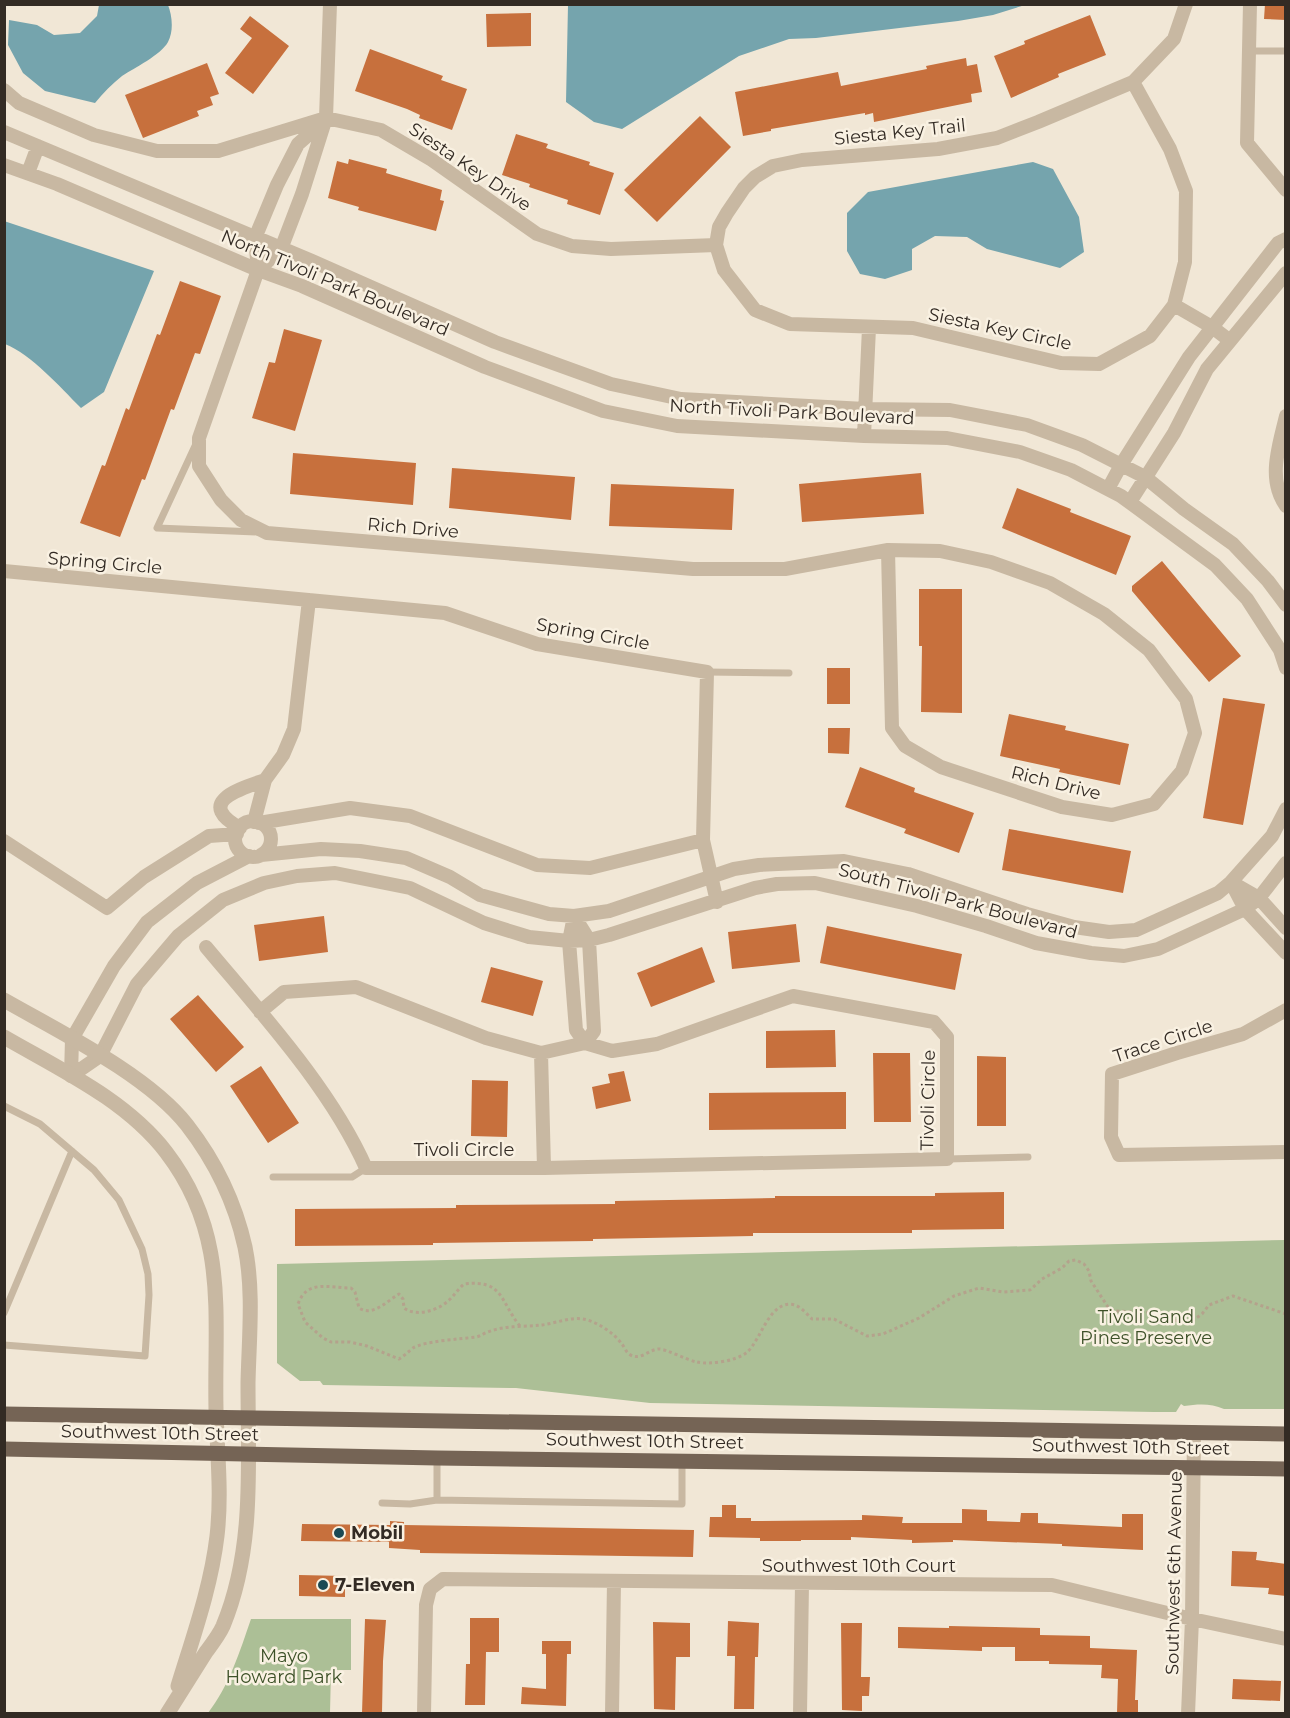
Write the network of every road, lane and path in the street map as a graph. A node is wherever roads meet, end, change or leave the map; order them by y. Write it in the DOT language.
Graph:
graph roads {
  1 [pos="330,4"];
  2 [pos="1186,4"];
  3 [pos="1250,4"];
  4 [pos="1249,51"];
  5 [pos="1286,51"];
  6 [pos="1133,82"];
  7 [pos="4,90"];
  8 [pos="326,118"];
  9 [pos="4,132"];
  10 [pos="38,146"];
  11 [pos="4,165"];
  12 [pos="28,173"];
  13 [pos="1286,190"];
  14 [pos="141,205"];
  15 [pos="255,238"];
  16 [pos="1286,239"];
  17 [pos="716,245"];
  18 [pos="281,249"];
  19 [pos="258,270"];
  20 [pos="1286,273"];
  21 [pos="1174,305"];
  22 [pos="1212,327"];
  23 [pos="869,328"];
  24 [pos="1229,340"];
  25 [pos="516,350"];
  26 [pos="507,375"];
  27 [pos="865,409"];
  28 [pos="1286,416"];
  29 [pos="864,436"];
  30 [pos="199,438"];
  31 [pos="1121,465"];
  32 [pos="1145,477"];
  33 [pos="1108,489"];
  34 [pos="1130,502"];
  35 [pos="1286,506"];
  36 [pos="267,533"];
  37 [pos="888,550"];
  38 [pos="4,571"];
  39 [pos="309,600"];
  40 [pos="1286,605"];
  41 [pos="1284,647"];
  42 [pos="1286,668"];
  43 [pos="707,672"];
  44 [pos="789,673"];
  45 [pos="266,780"];
  46 [pos="1286,809"];
  47 [pos="257,822"];
  48 [pos="238,831"];
  49 [pos="703,840"];
  50 [pos="4,841"];
  51 [pos="1286,863"];
  52 [pos="259,865"];
  53 [pos="711,876"];
  54 [pos="1231,882"];
  55 [pos="1259,898"];
  56 [pos="717,902"];
  57 [pos="1245,909"];
  58 [pos="574,916"];
  59 [pos="1286,928"];
  60 [pos="589,940"];
  61 [pos="569,941"];
  62 [pos="206,947"];
  63 [pos="1286,953"];
  64 [pos="4,1000"];
  65 [pos="1286,1010"];
  66 [pos="260,1012"];
  67 [pos="4,1037"];
  68 [pos="72,1039"];
  69 [pos="585,1042"];
  70 [pos="541,1053"];
  71 [pos="100,1056"];
  72 [pos="71,1076"];
  73 [pos="4,1106"];
  74 [pos="72,1151"];
  75 [pos="1286,1152"];
  76 [pos="1028,1157"];
  77 [pos="947,1159"];
  78 [pos="366,1168"];
  79 [pos="544,1168"];
  80 [pos="273,1177"];
  81 [pos="4,1313"];
  82 [pos="1286,1314"];
  83 [pos="520,1326"];
  84 [pos="4,1345"];
  85 [pos="4,1414"];
  86 [pos="216,1417"];
  87 [pos="249,1417"];
  88 [pos="1194,1432"];
  89 [pos="1286,1434"];
  90 [pos="4,1449"];
  91 [pos="219,1454"];
  92 [pos="249,1455"];
  93 [pos="437,1458"];
  94 [pos="682,1461"];
  95 [pos="1194,1468"];
  96 [pos="1286,1469"];
  97 [pos="437,1500"];
  98 [pos="382,1503"];
  99 [pos="614,1581"];
  100 [pos="802,1584"];
  101 [pos="1192,1619"];
  102 [pos="1286,1639"];
  103 [pos="170,1708"];
  104 [pos="424,1713"];
  105 [pos="612,1713"];
  106 [pos="800,1713"];
  107 [pos="1188,1713"];
  1 -- 8 [label="street"];
  2 -- 6 [label="street, Siesta Key Trail"];
  3 -- 4 [label="street"];
  4 -- 5 [label="lane"];
  4 -- 13 [label="street"];
  6 -- 17 [label="street, Siesta Key Trail"];
  6 -- 21 [label="street, Siesta Key Circle"];
  7 -- 8 [label="street, Siesta Key Drive"];
  8 -- 15 [label="street"];
  8 -- 17 [label="street, Siesta Key Drive"];
  8 -- 18 [label="street"];
  9 -- 10 [label="street, North Tivoli Park Boulevard"];
  10 -- 12 [label="street"];
  10 -- 14 [label="street, North Tivoli Park Boulevard"];
  11 -- 12 [label="street, North Tivoli Park Boulevard"];
  12 -- 14 [label="street, North Tivoli Park Boulevard"];
  14 -- 15 [label="street, North Tivoli Park Boulevard"];
  14 -- 19 [label="street, North Tivoli Park Boulevard"];
  15 -- 18 [label="street, North Tivoli Park Boulevard"];
  15 -- 19 [label="street"];
  16 -- 22 [label="street"];
  17 -- 23 [label="street, Siesta Key Circle"];
  18 -- 19 [label="street, Rich Drive"];
  18 -- 25 [label="street, North Tivoli Park Boulevard"];
  19 -- 26 [label="street, North Tivoli Park Boulevard"];
  19 -- 30 [label="street, Rich Drive"];
  20 -- 24 [label="street"];
  21 -- 22 [label="street"];
  21 -- 23 [label="street, Siesta Key Circle"];
  22 -- 24 [label="street"];
  22 -- 31 [label="street"];
  23 -- 27 [label="street"];
  24 -- 32 [label="street"];
  25 -- 26 [label="street"];
  25 -- 27 [label="street, North Tivoli Park Boulevard"];
  26 -- 29 [label="street, North Tivoli Park Boulevard"];
  27 -- 29 [label="street"];
  27 -- 31 [label="street, North Tivoli Park Boulevard"];
  28 -- 35 [label="street"];
  29 -- 33 [label="street, North Tivoli Park Boulevard"];
  30 -- 36 [label="street, Rich Drive"];
  30 -- 36 [label="lane"];
  31 -- 32 [label="street, North Tivoli Park Boulevard"];
  31 -- 33 [label="street"];
  32 -- 34 [label="street"];
  32 -- 40 [label="street, North Tivoli Park Boulevard"];
  33 -- 34 [label="street, North Tivoli Park Boulevard"];
  34 -- 41 [label="street, North Tivoli Park Boulevard"];
  36 -- 37 [label="street, Rich Drive"];
  37 -- 37 [label="street, Rich Drive"];
  38 -- 39 [label="street, Spring Circle"];
  39 -- 43 [label="street, Spring Circle"];
  39 -- 45 [label="street"];
  41 -- 42 [label="street, North Tivoli Park Boulevard"];
  43 -- 44 [label="lane"];
  43 -- 49 [label="street"];
  45 -- 47 [label="street"];
  45 -- 48 [label="street"];
  46 -- 54 [label="street"];
  47 -- 48 [label="street"];
  47 -- 49 [label="street"];
  47 -- 52 [label="street"];
  48 -- 50 [label="street"];
  48 -- 52 [label="street"];
  49 -- 53 [label="street"];
  51 -- 55 [label="street"];
  52 -- 58 [label="street, South Tivoli Park Boulevard"];
  52 -- 61 [label="street, South Tivoli Park Boulevard"];
  52 -- 68 [label="street, South Tivoli Park Boulevard"];
  52 -- 71 [label="street, South Tivoli Park Boulevard"];
  53 -- 54 [label="street, South Tivoli Park Boulevard"];
  53 -- 56 [label="street"];
  53 -- 58 [label="street, South Tivoli Park Boulevard"];
  54 -- 55 [label="street"];
  54 -- 57 [label="street"];
  55 -- 57 [label="street, South Tivoli Park Boulevard"];
  55 -- 59 [label="street"];
  56 -- 57 [label="street, South Tivoli Park Boulevard"];
  56 -- 60 [label="street, South Tivoli Park Boulevard"];
  57 -- 63 [label="street"];
  58 -- 60 [label="street"];
  58 -- 61 [label="street"];
  60 -- 61 [label="street, South Tivoli Park Boulevard"];
  60 -- 69 [label="street"];
  61 -- 69 [label="street"];
  62 -- 66 [label="street"];
  64 -- 68 [label="street"];
  65 -- 75 [label="street, Trace Circle"];
  66 -- 70 [label="street"];
  66 -- 78 [label="street"];
  67 -- 72 [label="street"];
  68 -- 71 [label="street"];
  68 -- 72 [label="street, South Tivoli Park Boulevard"];
  69 -- 70 [label="street"];
  69 -- 77 [label="street, Tivoli Circle"];
  70 -- 79 [label="street"];
  71 -- 72 [label="street, South Tivoli Park Boulevard"];
  71 -- 87 [label="street"];
  72 -- 86 [label="street"];
  73 -- 74 [label="lane"];
  74 -- 81 [label="lane"];
  74 -- 84 [label="lane"];
  76 -- 77 [label="lane"];
  77 -- 79 [label="street, Tivoli Circle"];
  78 -- 79 [label="street, Tivoli Circle"];
  78 -- 80 [label="lane"];
  82 -- 83 [label="path"];
  83 -- 83 [label="path"];
  85 -- 86 [label="main road, Southwest 10th Street"];
  86 -- 87 [label="main road, Southwest 10th Street"];
  86 -- 91 [label="street"];
  87 -- 88 [label="main road, Southwest 10th Street"];
  87 -- 92 [label="street"];
  88 -- 89 [label="main road, Southwest 10th Street"];
  88 -- 95 [label="street, Southwest 6th Avenue"];
  90 -- 91 [label="main road, Southwest 10th Street"];
  91 -- 92 [label="main road, Southwest 10th Street"];
  91 -- 103 [label="street"];
  92 -- 93 [label="main road, Southwest 10th Street"];
  92 -- 103 [label="street"];
  93 -- 94 [label="main road, Southwest 10th Street"];
  93 -- 97 [label="lane"];
  94 -- 95 [label="main road, Southwest 10th Street"];
  94 -- 97 [label="lane"];
  95 -- 96 [label="main road, Southwest 10th Street"];
  95 -- 101 [label="street, Southwest 6th Avenue"];
  97 -- 98 [label="lane"];
  99 -- 100 [label="street, Southwest 10th Court"];
  99 -- 104 [label="street, Southwest 10th Court"];
  99 -- 105 [label="street"];
  100 -- 101 [label="street, Southwest 10th Court"];
  100 -- 106 [label="street"];
  101 -- 102 [label="street, Southwest 10th Court"];
  101 -- 107 [label="street, Southwest 6th Avenue"];
}
